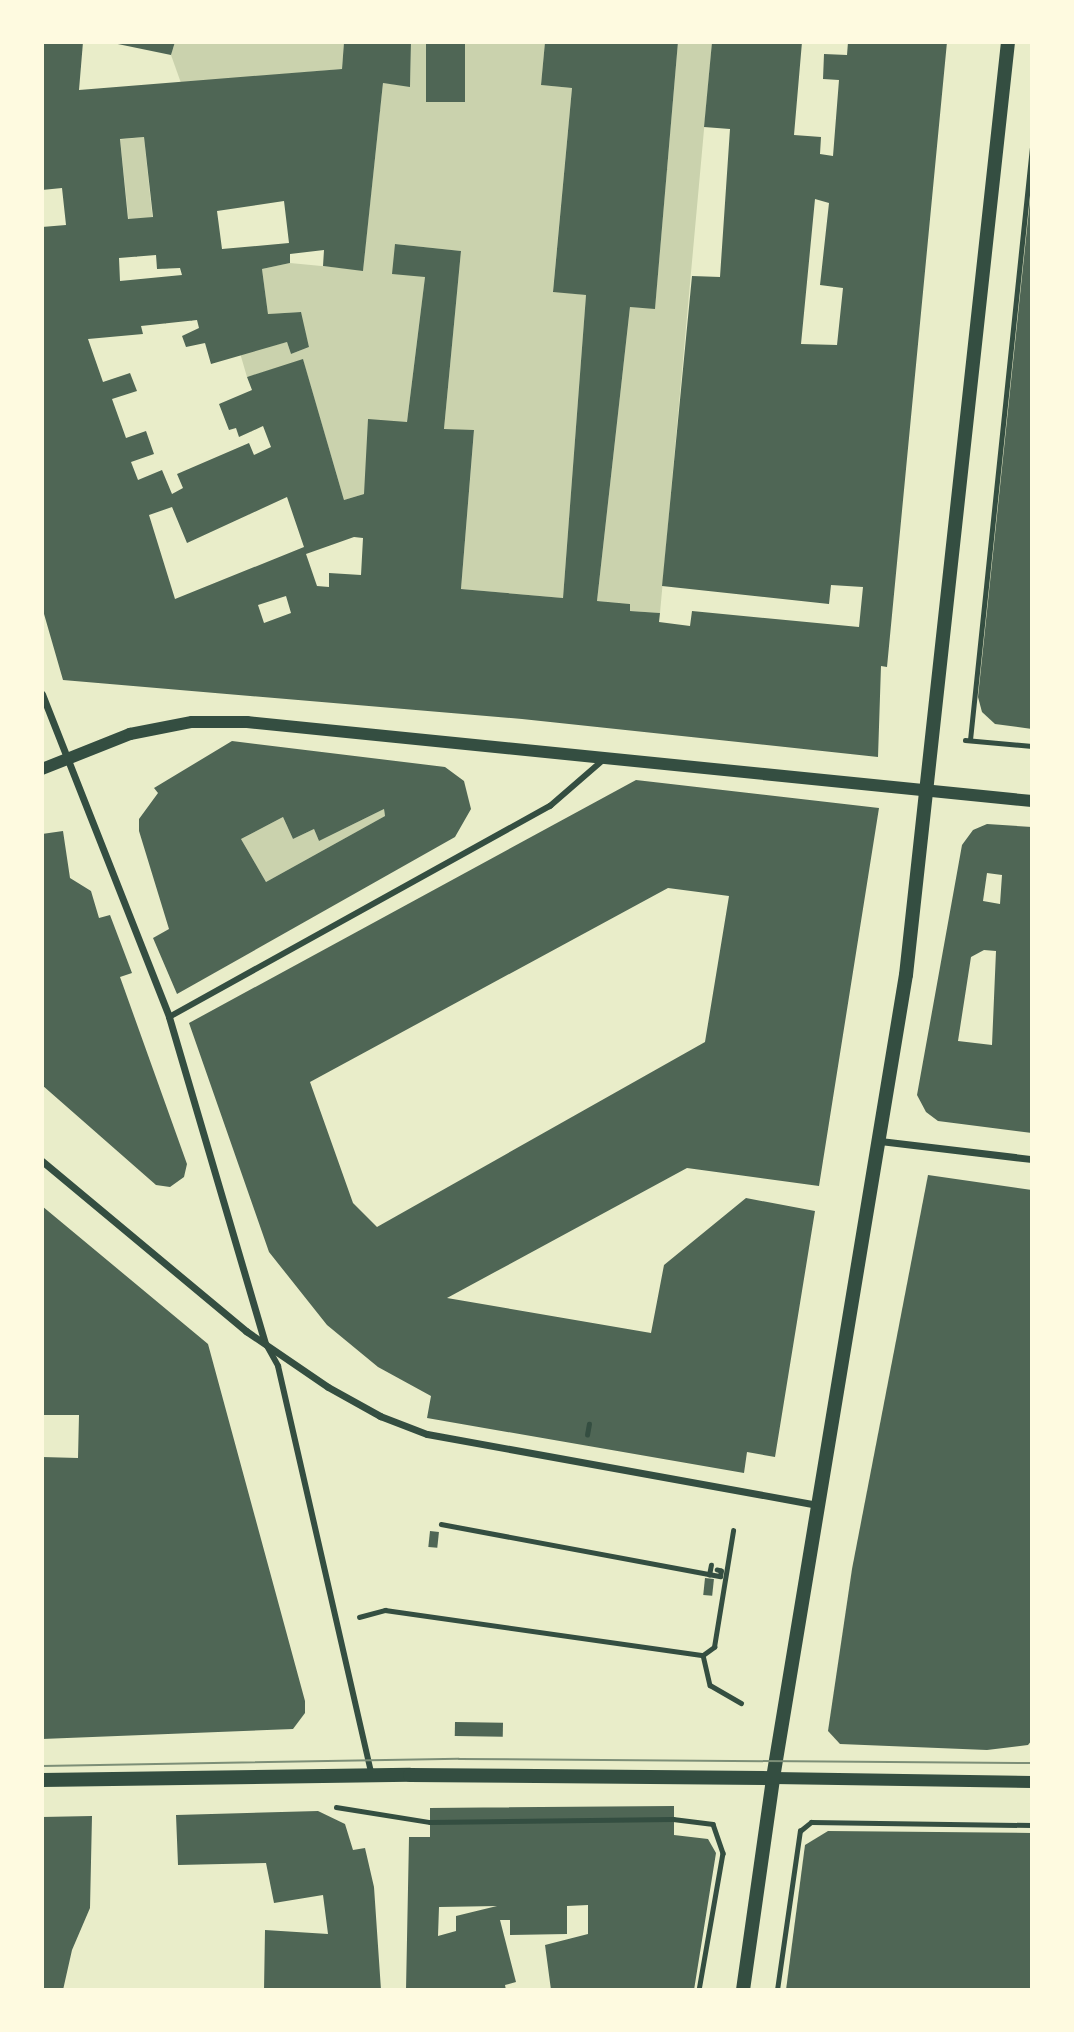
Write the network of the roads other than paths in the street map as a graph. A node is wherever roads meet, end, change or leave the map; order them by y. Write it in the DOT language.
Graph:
graph roads {
  1 [pos="1008,42"];
  2 [pos="42,694"];
  3 [pos="68,759"];
  4 [pos="602,761"];
  5 [pos="42,769"];
  6 [pos="929,790"];
  7 [pos="1032,801"];
  8 [pos="169,1017"];
  9 [pos="880,1141"];
  10 [pos="1032,1159"];
  11 [pos="42,1161"];
  12 [pos="265,1343"];
  13 [pos="818,1505"];
  14 [pos="372,1775"];
  15 [pos="773,1778"];
  16 [pos="42,1780"];
  17 [pos="1032,1782"];
  18 [pos="743,1990"];
  1 -- 6 [label="main road"];
  2 -- 3 [label="street"];
  3 -- 4 [label="street"];
  3 -- 5 [label="street"];
  3 -- 8 [label="street"];
  4 -- 6 [label="street"];
  4 -- 8 [label="street"];
  6 -- 7 [label="street"];
  6 -- 9 [label="main road"];
  8 -- 12 [label="street"];
  9 -- 10 [label="street"];
  9 -- 13 [label="main road"];
  11 -- 12 [label="street"];
  12 -- 13 [label="street"];
  12 -- 14 [label="street"];
  13 -- 15 [label="main road"];
  14 -- 15 [label="main road"];
  14 -- 16 [label="main road"];
  15 -- 17 [label="street"];
  15 -- 18 [label="main road"];
}
